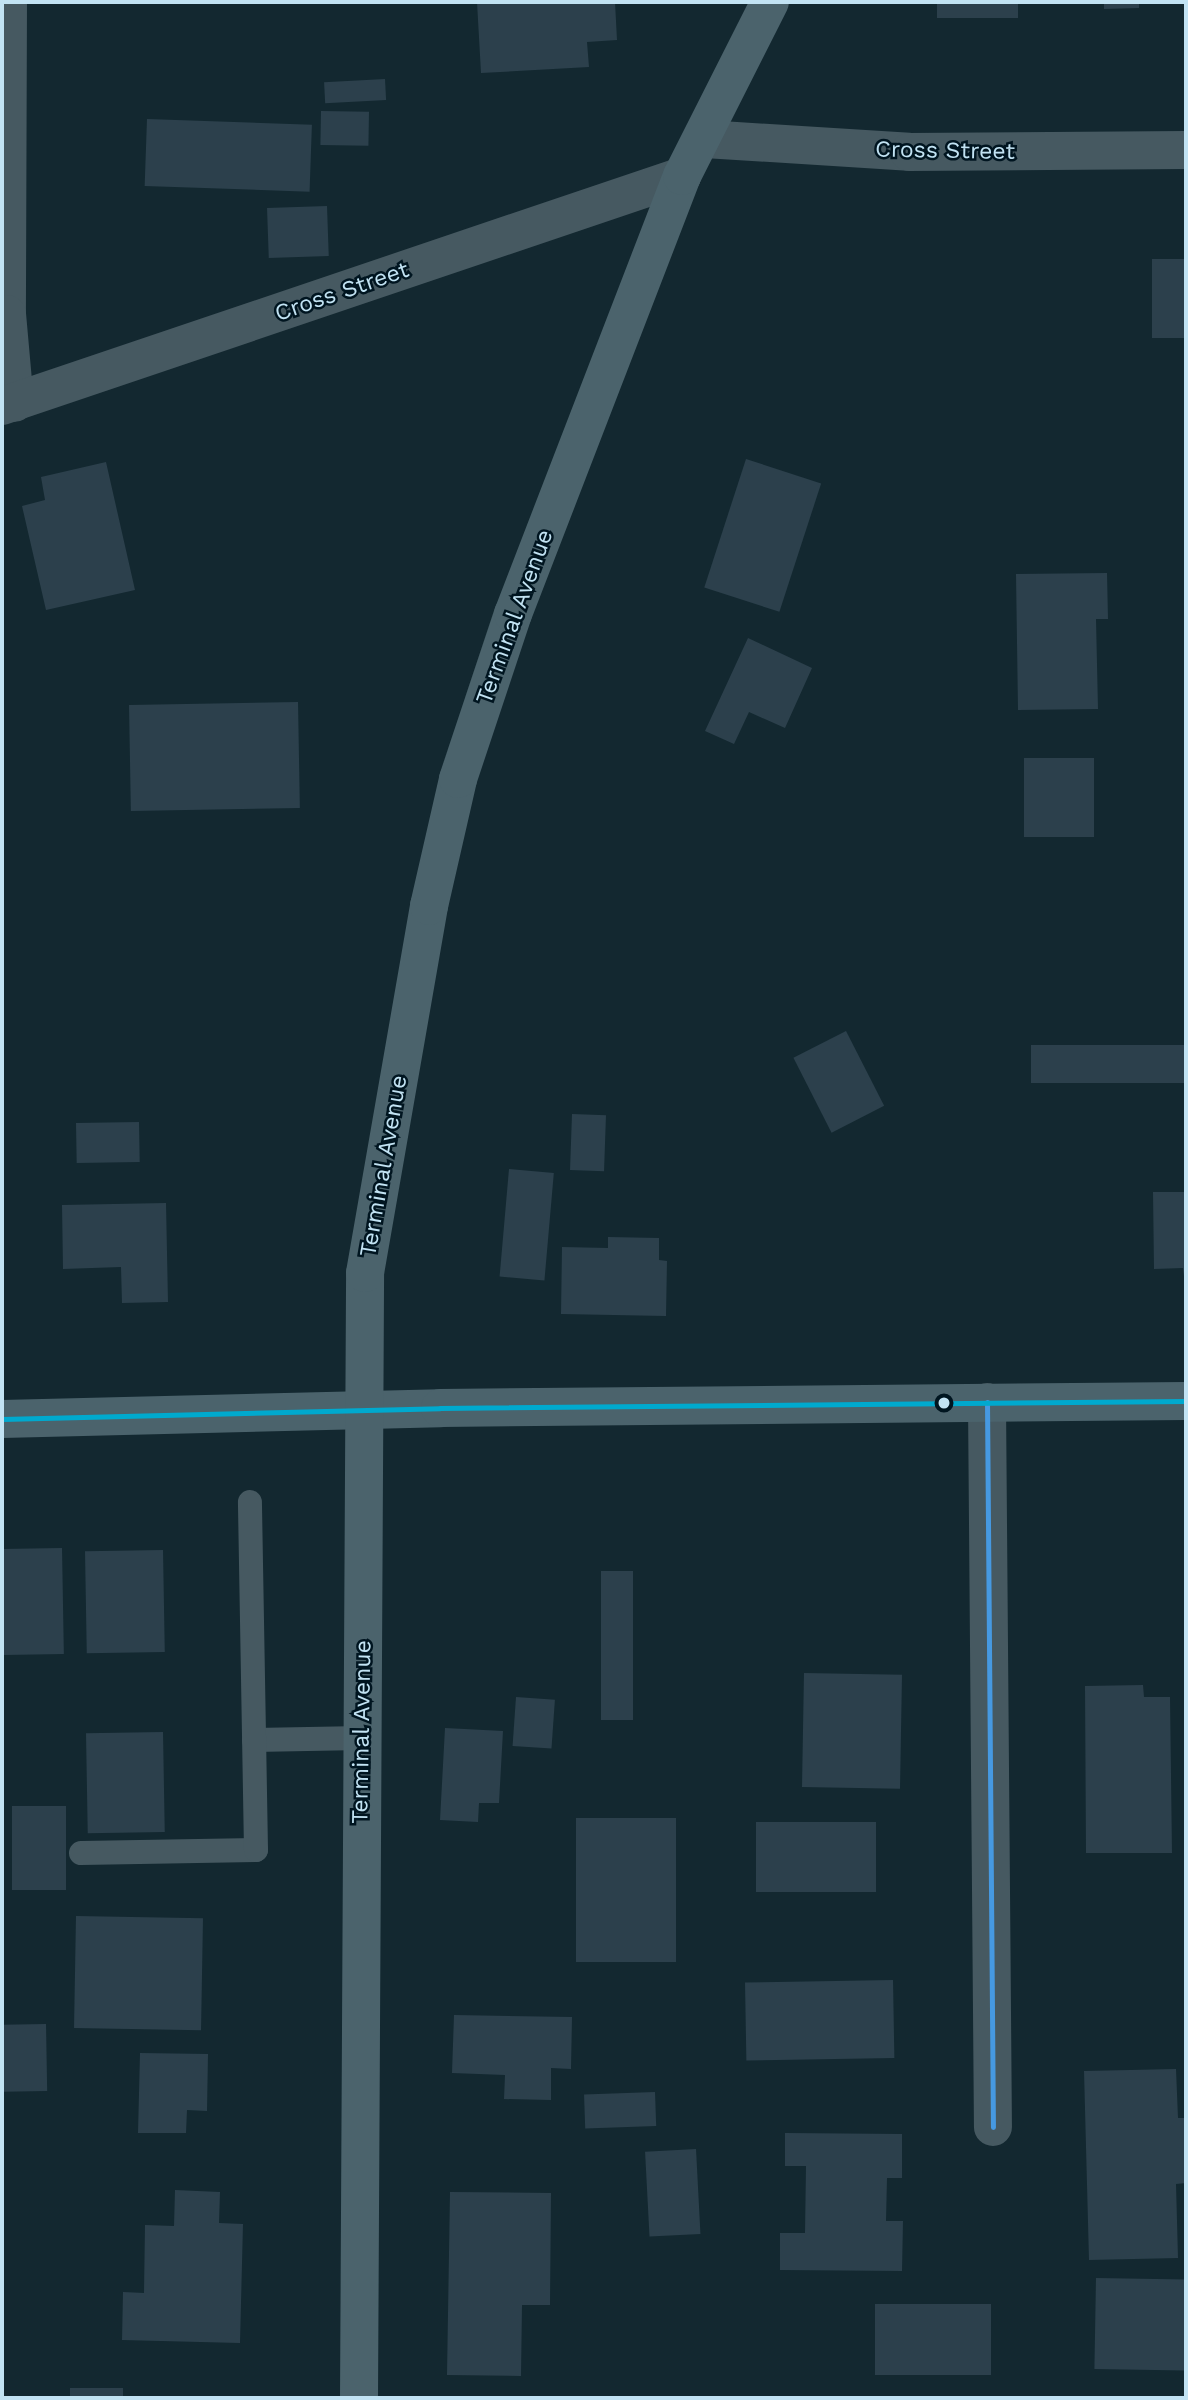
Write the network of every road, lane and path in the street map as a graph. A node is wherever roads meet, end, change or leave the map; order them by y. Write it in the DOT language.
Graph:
graph roads {
  1 [pos="8,2"];
  2 [pos="770,2"];
  3 [pos="705,139"];
  4 [pos="1186,150"];
  5 [pos="682,176"];
  6 [pos="8,405"];
  7 [pos="1186,1401"];
  8 [pos="987,1402"];
  9 [pos="363,1409"];
  10 [pos="2,1419"];
  11 [pos="250,1502"];
  12 [pos="362,1738"];
  13 [pos="254,1740"];
  14 [pos="81,1853"];
  15 [pos="993,2127"];
  16 [pos="359,2398"];
  1 -- 6 [label="street"];
  2 -- 3 [label="street, Terminal Avenue"];
  3 -- 4 [label="street, Cross Street"];
  3 -- 5 [label="street, Terminal Avenue"];
  5 -- 6 [label="street, Cross Street"];
  5 -- 9 [label="street, Terminal Avenue"];
  7 -- 8 [label="street"];
  8 -- 9 [label="street"];
  8 -- 15 [label="street"];
  9 -- 10 [label="street"];
  9 -- 12 [label="street, Terminal Avenue"];
  11 -- 13 [label="lane"];
  12 -- 13 [label="lane"];
  12 -- 16 [label="street, Terminal Avenue"];
  13 -- 14 [label="lane"];
}
